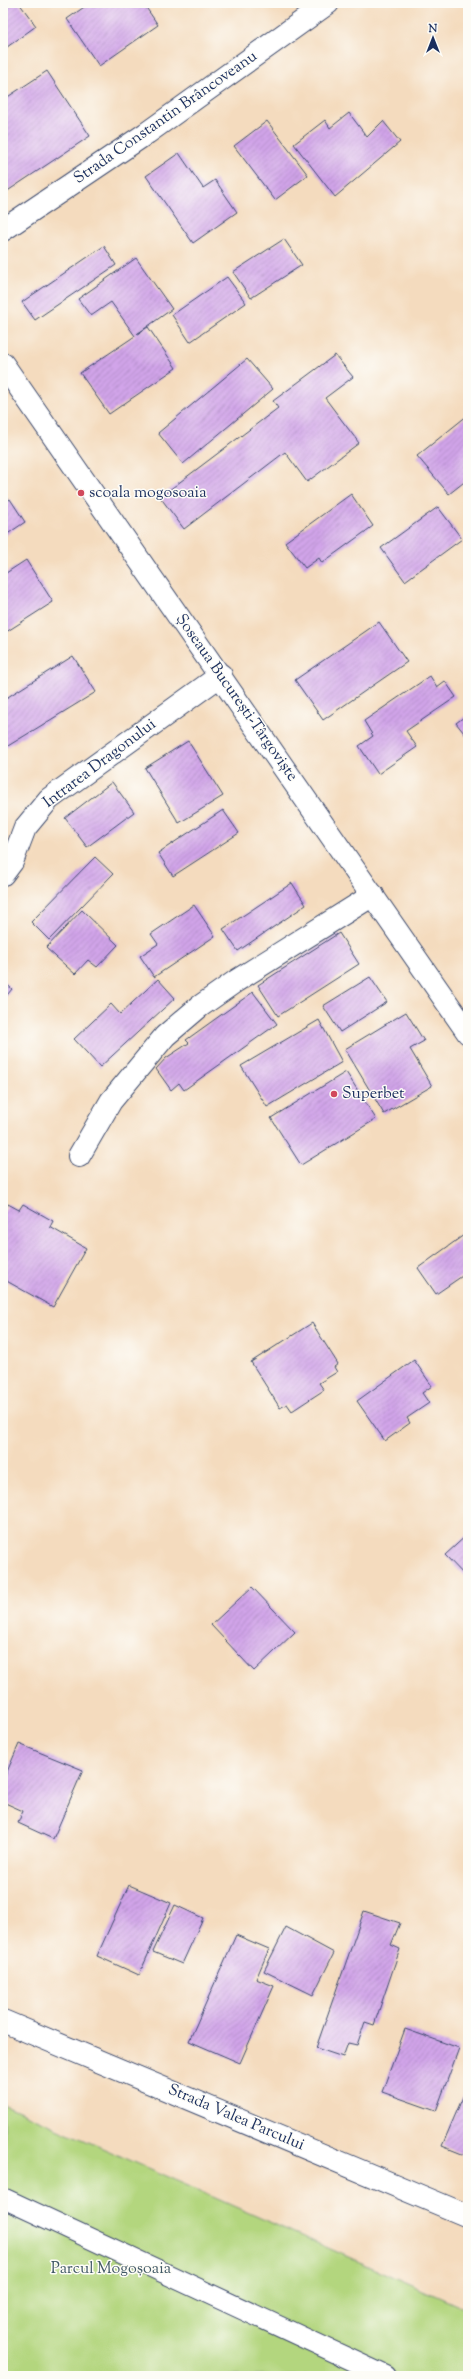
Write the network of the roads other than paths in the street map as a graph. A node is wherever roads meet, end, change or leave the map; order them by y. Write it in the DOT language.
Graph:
graph roads {
  1 [pos="328,3"];
  2 [pos="3,230"];
  3 [pos="3,364"];
  4 [pos="221,675"];
  5 [pos="3,874"];
  6 [pos="373,895"];
  7 [pos="468,1033"];
  8 [pos="79,1156"];
  9 [pos="3,2021"];
  10 [pos="3,2198"];
  11 [pos="468,2216"];
  12 [pos="386,2376"];
  1 -- 2 [label="street, Strada Constantin Brâncoveanu"];
  3 -- 4 [label="street, Șoseaua București-Târgoviște"];
  4 -- 5 [label="street, Intrarea Dragonului"];
  4 -- 6 [label="street, Șoseaua București-Târgoviște"];
  6 -- 7 [label="street, Șoseaua București-Târgoviște"];
  6 -- 8 [label="street"];
  9 -- 11 [label="street, Strada Valea Parcului"];
  10 -- 12 [label="street"];
}
